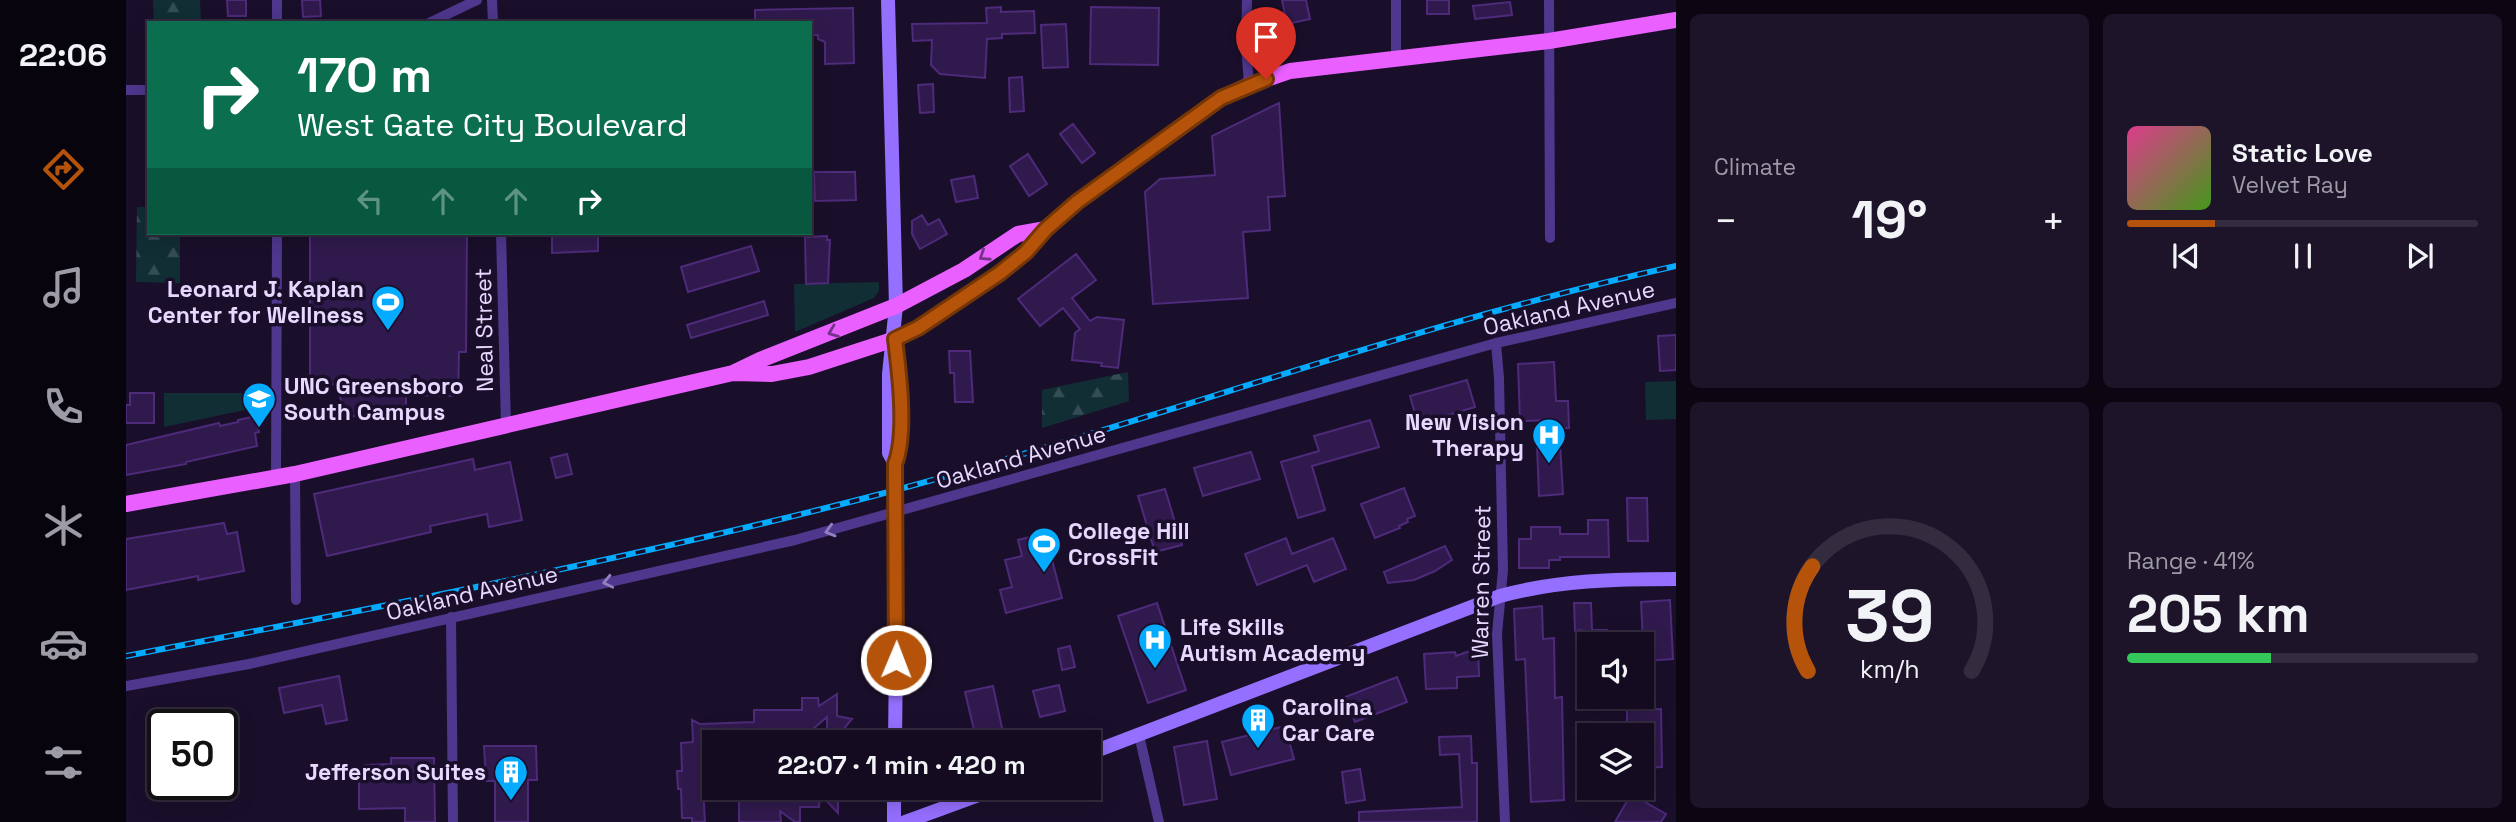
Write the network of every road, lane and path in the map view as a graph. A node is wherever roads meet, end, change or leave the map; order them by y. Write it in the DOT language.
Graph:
graph roads {
  1 [pos="277,0"];
  2 [pos="477,0"];
  3 [pos="492,0"];
  4 [pos="888,0"];
  5 [pos="1247,0"];
  6 [pos="1396,0"];
  7 [pos="1549,0"];
  8 [pos="1676,20"];
  9 [pos="277,21"];
  10 [pos="433,21"];
  11 [pos="493,21"];
  12 [pos="1549,41"];
  13 [pos="1396,57"];
  14 [pos="1250,85"];
  15 [pos="126,90"];
  16 [pos="147,90"];
  17 [pos="1046,229"];
  18 [pos="277,235"];
  19 [pos="501,235"];
  20 [pos="1550,238"];
  21 [pos="1676,303"];
  22 [pos="896,306"];
  23 [pos="895,339"];
  24 [pos="1496,343"];
  25 [pos="733,373"];
  26 [pos="506,426"];
  27 [pos="295,474"];
  28 [pos="276,477"];
  29 [pos="126,504"];
  30 [pos="895,513"];
  31 [pos="1676,579"];
  32 [pos="1500,596"];
  33 [pos="296,600"];
  34 [pos="451,617"];
  35 [pos="126,686"];
  36 [pos="895,730"];
  37 [pos="1139,735"];
  38 [pos="1101,749"];
  39 [pos="894,800"];
  40 [pos="965,800"];
  41 [pos="453,822"];
  42 [pos="894,822"];
  43 [pos="905,822"];
  44 [pos="1159,822"];
  45 [pos="1505,822"];
  1 -- 9 [label="street"];
  2 -- 10 [label="street"];
  3 -- 11 [label="street"];
  4 -- 22 [label="main road"];
  5 -- 14 [label="street"];
  6 -- 13 [label="street"];
  7 -- 12 [label="street"];
  8 -- 12 [label="main road"];
  12 -- 13 [label="main road"];
  12 -- 20 [label="street"];
  13 -- 14 [label="main road"];
  14 -- 17 [label="main road"];
  15 -- 16 [label="street"];
  17 -- 22 [label="main road, one-way"];
  17 -- 23 [label="main road"];
  18 -- 28 [label="street"];
  19 -- 26 [label="street, Neal Street"];
  21 -- 24 [label="street, Oakland Avenue"];
  22 -- 23 [label="main road"];
  22 -- 25 [label="main road, one-way"];
  23 -- 25 [label="main road"];
  23 -- 30 [label="main road"];
  24 -- 30 [label="street, Oakland Avenue"];
  24 -- 32 [label="street, Warren Street"];
  25 -- 26 [label="main road"];
  26 -- 27 [label="main road"];
  27 -- 28 [label="main road"];
  27 -- 33 [label="street"];
  28 -- 29 [label="main road"];
  30 -- 34 [label="street, Oakland Avenue, one-way"];
  30 -- 36 [label="main road"];
  31 -- 32 [label="main road"];
  32 -- 37 [label="main road"];
  32 -- 45 [label="street, Warren Street"];
  34 -- 35 [label="street, Oakland Avenue"];
  34 -- 41 [label="street"];
  37 -- 38 [label="main road"];
  37 -- 44 [label="street"];
  39 -- 42 [label="main road"];
  40 -- 43 [label="main road"];
}
